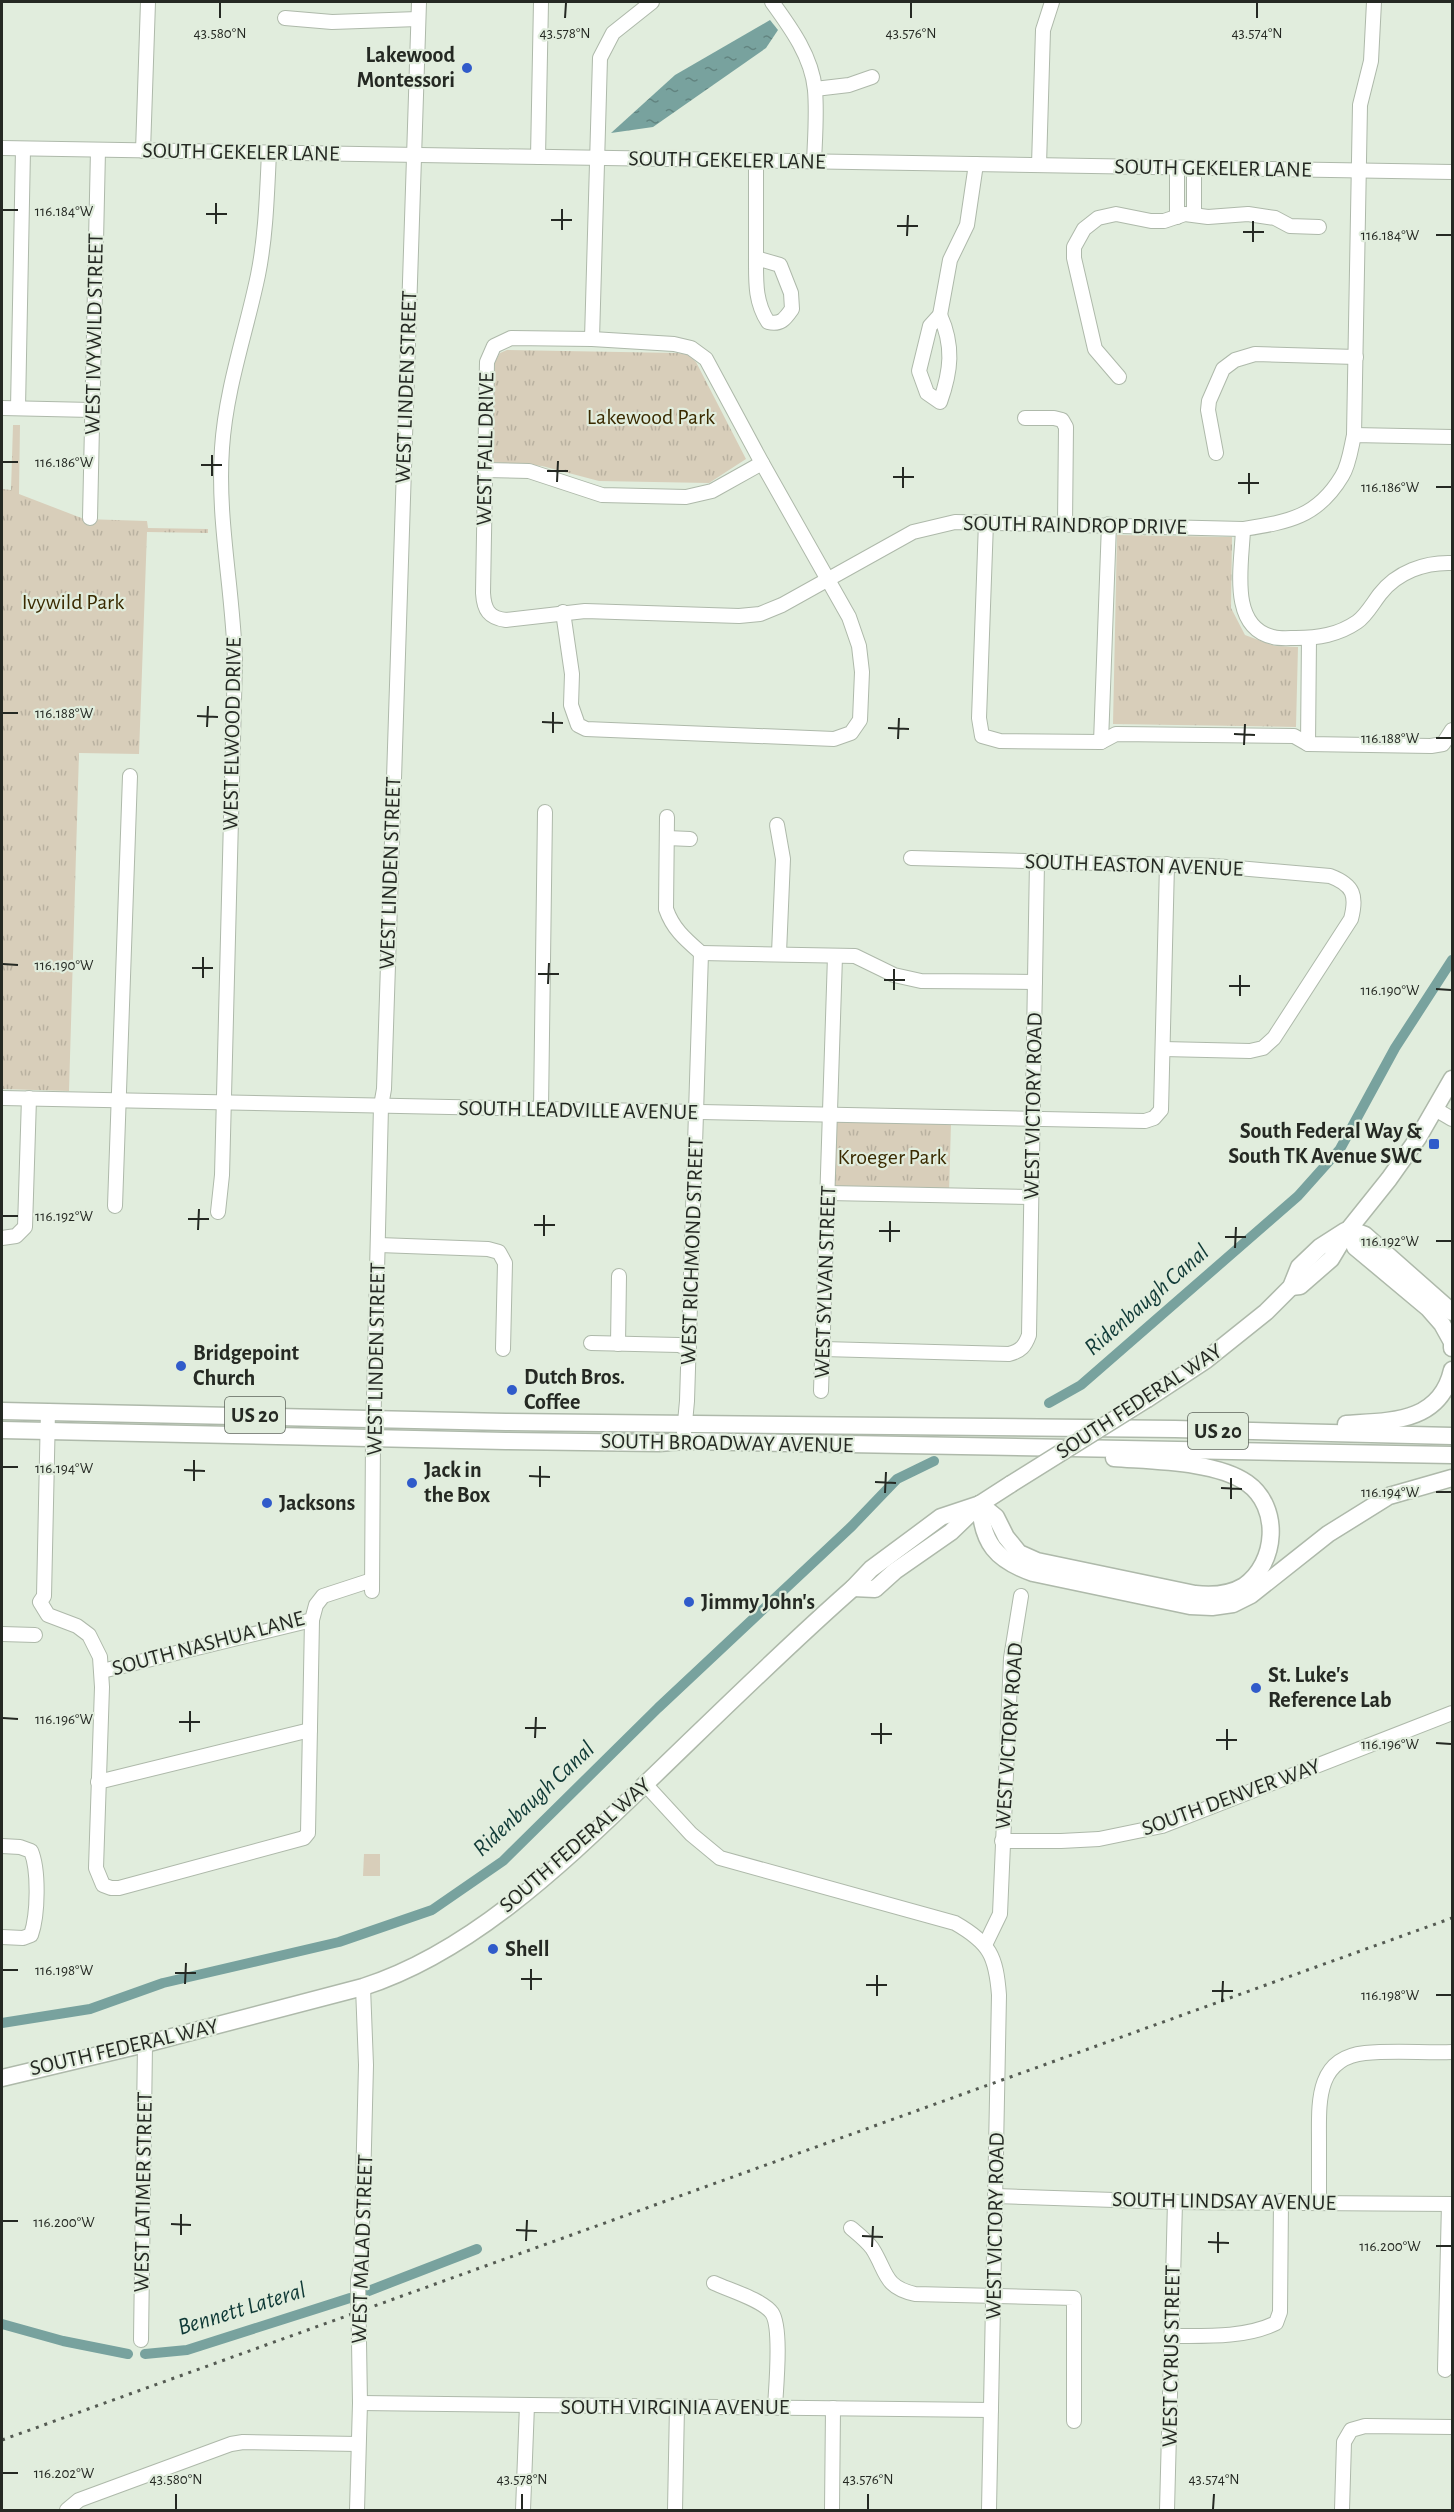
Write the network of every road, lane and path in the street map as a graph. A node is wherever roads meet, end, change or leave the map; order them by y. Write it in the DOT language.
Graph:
graph roads {
  1 [pos="148,2"];
  2 [pos="419,2"];
  3 [pos="541,2"];
  4 [pos="652,2"];
  5 [pos="772,2"];
  6 [pos="1052,2"];
  7 [pos="1374,2"];
  8 [pos="285,18"];
  9 [pos="418,19"];
  10 [pos="872,77"];
  11 [pos="815,89"];
  12 [pos="2,148"];
  13 [pos="23,149"];
  14 [pos="98,150"];
  15 [pos="143,151"];
  16 [pos="269,153"];
  17 [pos="413,155"];
  18 [pos="538,157"];
  19 [pos="596,158"];
  20 [pos="756,161"];
  21 [pos="814,162"];
  22 [pos="976,164"];
  23 [pos="1039,165"];
  24 [pos="1178,168"];
  25 [pos="1194,168"];
  26 [pos="1359,170"];
  27 [pos="1452,172"];
  28 [pos="1194,214"];
  29 [pos="1177,217"];
  30 [pos="1319,227"];
  31 [pos="756,258"];
  32 [pos="940,315"];
  33 [pos="592,339"];
  34 [pos="1356,357"];
  35 [pos="1119,377"];
  36 [pos="2,408"];
  37 [pos="18,408"];
  38 [pos="92,410"];
  39 [pos="1025,418"];
  40 [pos="1354,435"];
  41 [pos="1452,437"];
  42 [pos="1216,453"];
  43 [pos="762,464"];
  44 [pos="485,470"];
  45 [pos="90,518"];
  46 [pos="986,522"];
  47 [pos="1065,524"];
  48 [pos="1109,524"];
  49 [pos="1243,529"];
  50 [pos="1452,562"];
  51 [pos="828,579"];
  52 [pos="563,612"];
  53 [pos="1309,638"];
  54 [pos="1452,730"];
  55 [pos="1101,742"];
  56 [pos="1308,744"];
  57 [pos="130,776"];
  58 [pos="545,812"];
  59 [pos="667,817"];
  60 [pos="777,825"];
  61 [pos="667,838"];
  62 [pos="690,839"];
  63 [pos="910,858"];
  64 [pos="1036,861"];
  65 [pos="1167,864"];
  66 [pos="701,953"];
  67 [pos="778,953"];
  68 [pos="835,956"];
  69 [pos="1035,982"];
  70 [pos="1163,1049"];
  71 [pos="1452,1079"];
  72 [pos="2,1098"];
  73 [pos="29,1098"];
  74 [pos="119,1100"];
  75 [pos="223,1103"];
  76 [pos="381,1106"];
  77 [pos="541,1109"];
  78 [pos="1435,1109"];
  79 [pos="696,1112"];
  80 [pos="830,1115"];
  81 [pos="1033,1119"];
  82 [pos="1452,1119"];
  83 [pos="828,1193"];
  84 [pos="1031,1197"];
  85 [pos="115,1206"];
  86 [pos="218,1212"];
  87 [pos="1349,1229"];
  88 [pos="2,1238"];
  89 [pos="379,1245"];
  90 [pos="619,1276"];
  91 [pos="1452,1312"];
  92 [pos="591,1343"];
  93 [pos="618,1344"];
  94 [pos="1452,1348"];
  95 [pos="503,1349"];
  96 [pos="689,1349"];
  97 [pos="823,1349"];
  98 [pos="1452,1370"];
  99 [pos="821,1392"];
  100 [pos="2,1411"];
  101 [pos="48,1411"];
  102 [pos="373,1418"];
  103 [pos="684,1422"];
  104 [pos="2,1430"];
  105 [pos="48,1431"];
  106 [pos="1281,1432"];
  107 [pos="1452,1436"];
  108 [pos="373,1438"];
  109 [pos="684,1441"];
  110 [pos="1018,1447"];
  111 [pos="1452,1455"];
  112 [pos="1452,1478"];
  113 [pos="980,1504"];
  114 [pos="372,1586"];
  115 [pos="1022,1596"];
  116 [pos="312,1620"];
  117 [pos="2,1634"];
  118 [pos="35,1635"];
  119 [pos="102,1671"];
  120 [pos="1452,1713"];
  121 [pos="310,1730"];
  122 [pos="99,1782"];
  123 [pos="645,1784"];
  124 [pos="1002,1841"];
  125 [pos="2,1846"];
  126 [pos="2,1937"];
  127 [pos="985,1945"];
  128 [pos="363,1987"];
  129 [pos="145,2044"];
  130 [pos="1452,2052"];
  131 [pos="2,2078"];
  132 [pos="996,2196"];
  133 [pos="1281,2201"];
  134 [pos="1175,2202"];
  135 [pos="1319,2202"];
  136 [pos="1450,2204"];
  137 [pos="850,2228"];
  138 [pos="714,2283"];
  139 [pos="994,2295"];
  140 [pos="1171,2336"];
  141 [pos="141,2340"];
  142 [pos="1445,2370"];
  143 [pos="360,2403"];
  144 [pos="527,2405"];
  145 [pos="677,2406"];
  146 [pos="775,2407"];
  147 [pos="833,2408"];
  148 [pos="991,2410"];
  149 [pos="1074,2421"];
  150 [pos="1452,2427"];
  151 [pos="358,2444"];
  152 [pos="67,2511"];
  153 [pos="357,2511"];
  154 [pos="523,2511"];
  155 [pos="675,2511"];
  156 [pos="832,2511"];
  157 [pos="989,2511"];
  158 [pos="1167,2511"];
  159 [pos="1342,2511"];
  1 -- 15 [label="street"];
  2 -- 9 [label="street, WEST LINDEN STREET"];
  3 -- 18 [label="street"];
  4 -- 19 [label="street"];
  5 -- 11 [label="street"];
  6 -- 23 [label="street"];
  7 -- 26 [label="street, SOUTH RAINDROP DRIVE"];
  8 -- 9 [label="street"];
  9 -- 17 [label="street, WEST LINDEN STREET"];
  10 -- 11 [label="street"];
  11 -- 21 [label="street"];
  12 -- 13 [label="street, SOUTH GEKELER LANE"];
  13 -- 14 [label="street, SOUTH GEKELER LANE"];
  13 -- 37 [label="street"];
  14 -- 15 [label="street, SOUTH GEKELER LANE"];
  14 -- 38 [label="street, WEST IVYWILD STREET"];
  15 -- 16 [label="street, SOUTH GEKELER LANE"];
  16 -- 17 [label="street, SOUTH GEKELER LANE"];
  16 -- 75 [label="street, WEST ELWOOD DRIVE"];
  17 -- 18 [label="street, SOUTH GEKELER LANE"];
  17 -- 76 [label="street, WEST LINDEN STREET"];
  18 -- 19 [label="street, SOUTH GEKELER LANE"];
  19 -- 20 [label="street, SOUTH GEKELER LANE"];
  19 -- 33 [label="street"];
  20 -- 21 [label="street, SOUTH GEKELER LANE"];
  20 -- 31 [label="street"];
  21 -- 22 [label="street, SOUTH GEKELER LANE"];
  22 -- 23 [label="street, SOUTH GEKELER LANE"];
  22 -- 32 [label="street"];
  23 -- 24 [label="street, SOUTH GEKELER LANE"];
  24 -- 25 [label="street, SOUTH GEKELER LANE"];
  24 -- 29 [label="street"];
  25 -- 26 [label="street, SOUTH GEKELER LANE"];
  25 -- 28 [label="street"];
  26 -- 27 [label="street, SOUTH GEKELER LANE"];
  26 -- 34 [label="street, SOUTH RAINDROP DRIVE"];
  28 -- 29 [label="street"];
  28 -- 30 [label="street"];
  29 -- 35 [label="street"];
  31 -- 31 [label="street"];
  32 -- 32 [label="street"];
  33 -- 43 [label="street, WEST FALL DRIVE"];
  33 -- 44 [label="street, WEST FALL DRIVE"];
  34 -- 40 [label="street, SOUTH RAINDROP DRIVE"];
  34 -- 42 [label="street"];
  36 -- 37 [label="street"];
  37 -- 38 [label="street"];
  38 -- 45 [label="street, WEST IVYWILD STREET"];
  39 -- 47 [label="street"];
  40 -- 41 [label="street"];
  40 -- 49 [label="street, SOUTH RAINDROP DRIVE"];
  43 -- 44 [label="street"];
  43 -- 51 [label="street, WEST FALL DRIVE"];
  44 -- 52 [label="street, WEST FALL DRIVE"];
  46 -- 47 [label="street, SOUTH RAINDROP DRIVE"];
  46 -- 51 [label="street, SOUTH RAINDROP DRIVE"];
  46 -- 55 [label="street"];
  47 -- 48 [label="street, SOUTH RAINDROP DRIVE"];
  48 -- 49 [label="street, SOUTH RAINDROP DRIVE"];
  48 -- 55 [label="street"];
  49 -- 53 [label="street"];
  50 -- 53 [label="street"];
  51 -- 52 [label="street, SOUTH RAINDROP DRIVE"];
  51 -- 52 [label="street, WEST FALL DRIVE"];
  53 -- 56 [label="street"];
  54 -- 56 [label="street"];
  55 -- 56 [label="street"];
  57 -- 74 [label="street"];
  58 -- 77 [label="street"];
  59 -- 61 [label="street"];
  60 -- 67 [label="street"];
  61 -- 62 [label="street"];
  61 -- 66 [label="street"];
  63 -- 64 [label="street, SOUTH EASTON AVENUE"];
  64 -- 65 [label="street, SOUTH EASTON AVENUE"];
  64 -- 69 [label="street, WEST VICTORY ROAD"];
  65 -- 70 [label="street"];
  65 -- 70 [label="street, SOUTH EASTON AVENUE"];
  66 -- 67 [label="street"];
  66 -- 79 [label="street, WEST RICHMOND STREET"];
  67 -- 68 [label="street"];
  68 -- 69 [label="street"];
  68 -- 80 [label="street, WEST SYLVAN STREET"];
  69 -- 81 [label="street, WEST VICTORY ROAD"];
  70 -- 81 [label="street, SOUTH LEADVILLE AVENUE"];
  71 -- 78 [label="main road, SOUTH FEDERAL WAY"];
  72 -- 73 [label="street, SOUTH LEADVILLE AVENUE"];
  73 -- 74 [label="street, SOUTH LEADVILLE AVENUE"];
  73 -- 88 [label="street"];
  74 -- 75 [label="street, SOUTH LEADVILLE AVENUE"];
  74 -- 85 [label="street"];
  75 -- 76 [label="street, SOUTH LEADVILLE AVENUE"];
  75 -- 86 [label="street, WEST ELWOOD DRIVE"];
  76 -- 77 [label="street, SOUTH LEADVILLE AVENUE"];
  76 -- 89 [label="street, WEST LINDEN STREET"];
  77 -- 79 [label="street, SOUTH LEADVILLE AVENUE"];
  78 -- 82 [label="street"];
  78 -- 87 [label="main road, SOUTH FEDERAL WAY"];
  79 -- 80 [label="street, SOUTH LEADVILLE AVENUE"];
  79 -- 96 [label="street, WEST RICHMOND STREET"];
  80 -- 81 [label="street, SOUTH LEADVILLE AVENUE"];
  80 -- 83 [label="street, WEST SYLVAN STREET"];
  81 -- 84 [label="street, WEST VICTORY ROAD"];
  83 -- 84 [label="street"];
  83 -- 97 [label="street, WEST SYLVAN STREET"];
  84 -- 97 [label="street, WEST VICTORY ROAD"];
  87 -- 91 [label="main road"];
  87 -- 94 [label="main road"];
  87 -- 113 [label="main road, SOUTH FEDERAL WAY, bridge"];
  89 -- 95 [label="street"];
  89 -- 102 [label="street, WEST LINDEN STREET"];
  90 -- 93 [label="street"];
  92 -- 93 [label="street"];
  93 -- 96 [label="street"];
  96 -- 103 [label="street, WEST RICHMOND STREET"];
  97 -- 99 [label="street, WEST SYLVAN STREET"];
  98 -- 106 [label="main road"];
  100 -- 101 [label="main road, SOUTH BROADWAY AVENUE / US 20"];
  101 -- 102 [label="main road, SOUTH BROADWAY AVENUE / US 20"];
  101 -- 105 [label="street"];
  102 -- 103 [label="main road, SOUTH BROADWAY AVENUE / US 20"];
  102 -- 108 [label="street, WEST LINDEN STREET"];
  103 -- 106 [label="main road, SOUTH BROADWAY AVENUE / US 20"];
  103 -- 109 [label="street, WEST RICHMOND STREET"];
  104 -- 105 [label="main road, SOUTH BROADWAY AVENUE / US 20"];
  105 -- 108 [label="main road, SOUTH BROADWAY AVENUE / US 20"];
  105 -- 119 [label="street"];
  106 -- 107 [label="main road, SOUTH BROADWAY AVENUE / US 20"];
  108 -- 109 [label="main road, SOUTH BROADWAY AVENUE / US 20"];
  108 -- 114 [label="street, WEST LINDEN STREET"];
  109 -- 110 [label="main road, SOUTH BROADWAY AVENUE / US 20"];
  110 -- 111 [label="main road, SOUTH BROADWAY AVENUE / US 20"];
  110 -- 113 [label="main road"];
  112 -- 113 [label="main road"];
  113 -- 123 [label="main road, SOUTH FEDERAL WAY"];
  114 -- 116 [label="street, SOUTH NASHUA LANE"];
  115 -- 124 [label="street, WEST VICTORY ROAD"];
  116 -- 119 [label="street, SOUTH NASHUA LANE"];
  116 -- 121 [label="street"];
  117 -- 118 [label="street"];
  119 -- 122 [label="street"];
  120 -- 124 [label="street, SOUTH DENVER WAY"];
  121 -- 122 [label="street"];
  121 -- 122 [label="street"];
  123 -- 127 [label="street, WEST VICTORY ROAD"];
  123 -- 128 [label="main road, SOUTH FEDERAL WAY"];
  124 -- 127 [label="street, WEST VICTORY ROAD"];
  125 -- 126 [label="street"];
  127 -- 132 [label="street, WEST VICTORY ROAD"];
  128 -- 129 [label="main road, SOUTH FEDERAL WAY"];
  128 -- 143 [label="street, WEST MALAD STREET"];
  129 -- 131 [label="main road, SOUTH FEDERAL WAY"];
  129 -- 141 [label="street, WEST LATIMER STREET"];
  130 -- 135 [label="street"];
  132 -- 134 [label="street, SOUTH LINDSAY AVENUE"];
  132 -- 139 [label="street, WEST VICTORY ROAD"];
  133 -- 134 [label="street, SOUTH LINDSAY AVENUE"];
  133 -- 135 [label="street, SOUTH LINDSAY AVENUE"];
  133 -- 140 [label="street"];
  134 -- 140 [label="street, WEST CYRUS STREET"];
  135 -- 136 [label="street, SOUTH LINDSAY AVENUE"];
  136 -- 142 [label="street"];
  137 -- 139 [label="street"];
  138 -- 146 [label="street"];
  139 -- 148 [label="street, WEST VICTORY ROAD"];
  139 -- 149 [label="street"];
  140 -- 158 [label="street, WEST CYRUS STREET"];
  143 -- 144 [label="street, SOUTH VIRGINIA AVENUE"];
  143 -- 151 [label="street, WEST MALAD STREET"];
  144 -- 145 [label="street, SOUTH VIRGINIA AVENUE"];
  144 -- 154 [label="street"];
  145 -- 146 [label="street, SOUTH VIRGINIA AVENUE"];
  145 -- 155 [label="street"];
  146 -- 147 [label="street, SOUTH VIRGINIA AVENUE"];
  147 -- 148 [label="street, SOUTH VIRGINIA AVENUE"];
  147 -- 156 [label="street"];
  148 -- 157 [label="street, WEST VICTORY ROAD"];
  150 -- 159 [label="street"];
  151 -- 152 [label="street"];
  151 -- 153 [label="street, WEST MALAD STREET"];
}
